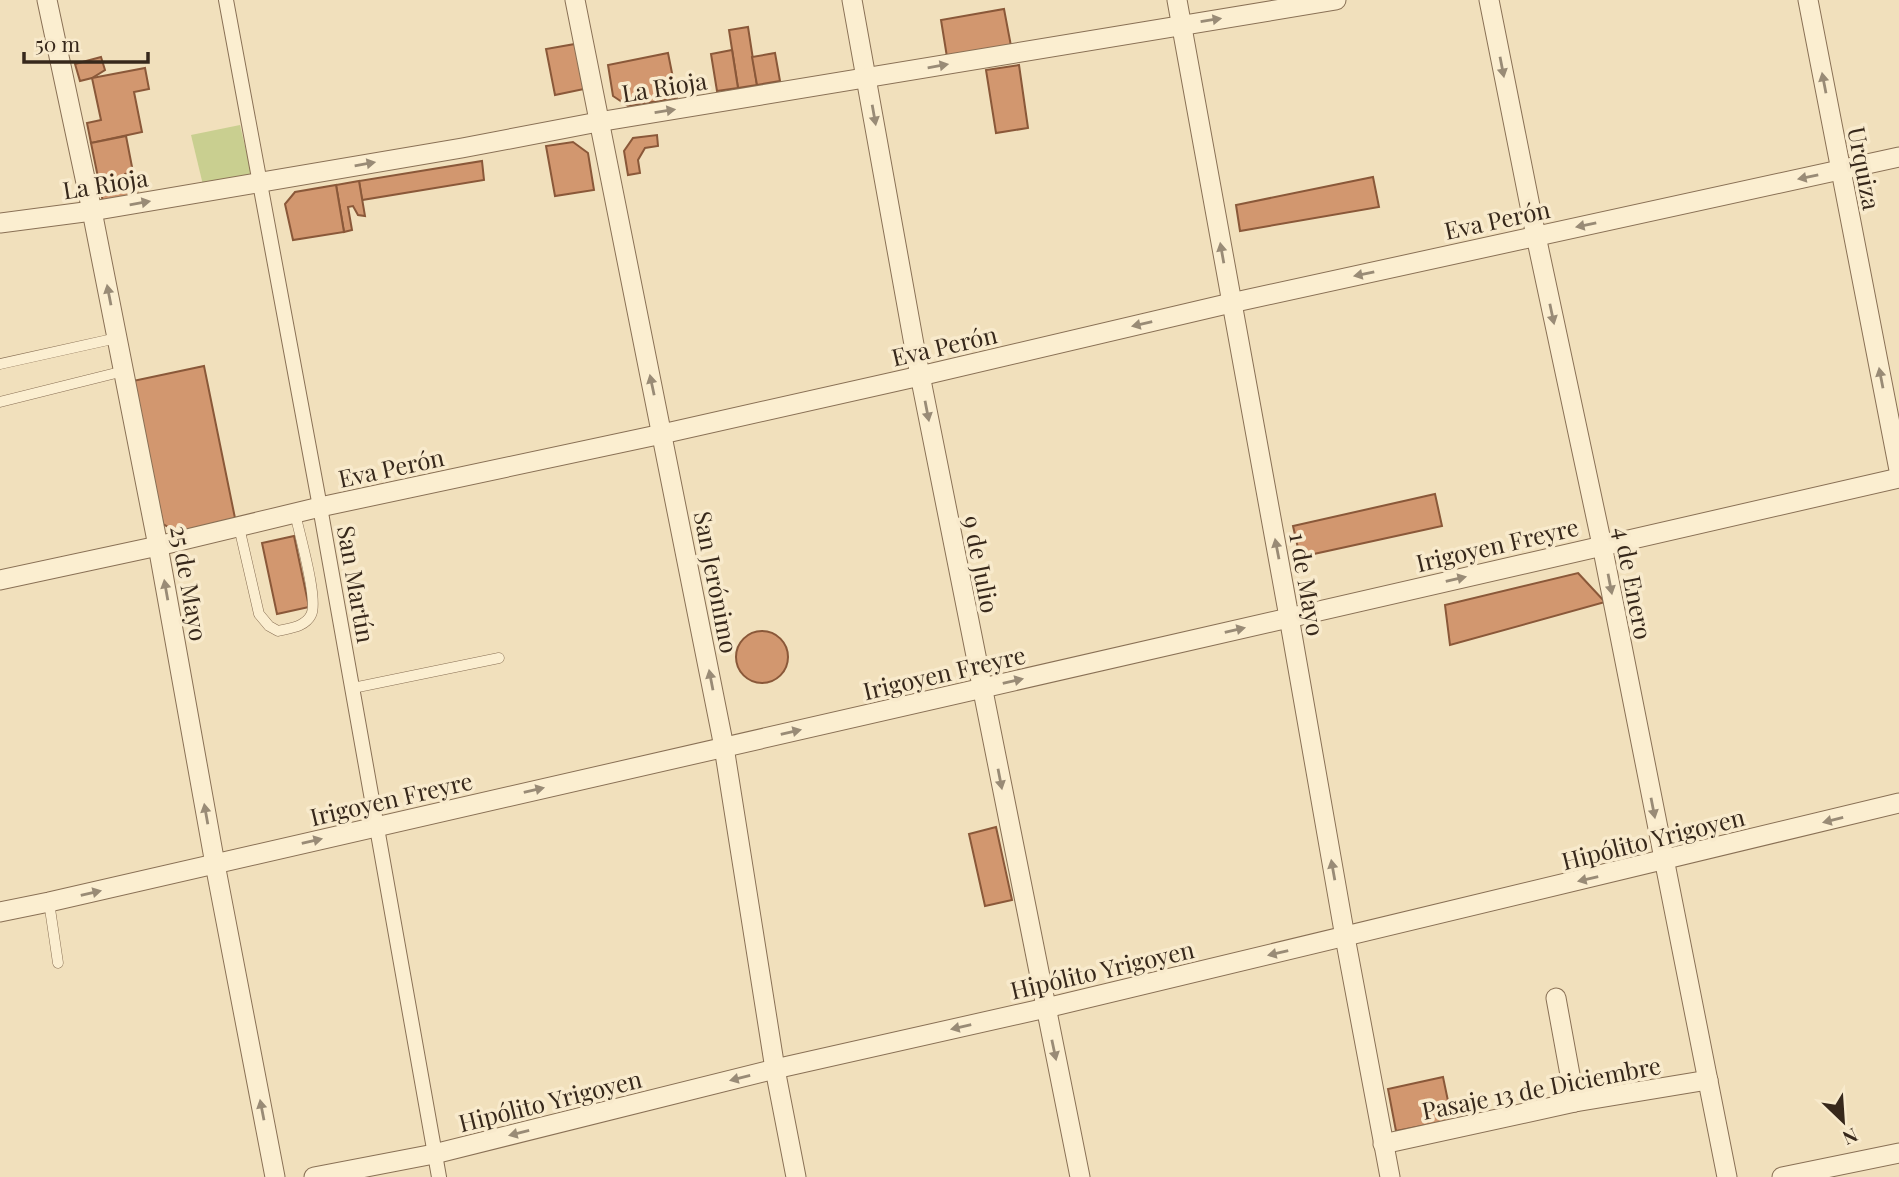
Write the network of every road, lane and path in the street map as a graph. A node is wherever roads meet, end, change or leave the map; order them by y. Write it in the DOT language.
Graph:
graph roads {
  1 [pos="47,0"];
  2 [pos="226,0"];
  3 [pos="575,0"];
  4 [pos="852,0"];
  5 [pos="1177,0"];
  6 [pos="1336,0"];
  7 [pos="1489,0"];
  8 [pos="1808,0"];
  9 [pos="1182,25"];
  10 [pos="867,78"];
  11 [pos="598,122"];
  12 [pos="1899,157"];
  13 [pos="1841,170"];
  14 [pos="260,182"];
  15 [pos="92,211"];
  16 [pos="0,223"];
  17 [pos="1536,236"];
  18 [pos="1231,303"];
  19 [pos="117,338"];
  20 [pos="0,364"];
  21 [pos="124,371"];
  22 [pos="920,376"];
  23 [pos="0,402"];
  24 [pos="662,434"];
  25 [pos="1899,470"];
  26 [pos="1899,478"];
  27 [pos="320,507"];
  28 [pos="295,513"];
  29 [pos="240,527"];
  30 [pos="1602,545"];
  31 [pos="158,546"];
  32 [pos="0,580"];
  33 [pos="1289,618"];
  34 [pos="499,658"];
  35 [pos="353,688"];
  36 [pos="981,688"];
  37 [pos="724,747"];
  38 [pos="1899,803"];
  39 [pos="377,826"];
  40 [pos="1663,861"];
  41 [pos="215,864"];
  42 [pos="49,902"];
  43 [pos="0,912"];
  44 [pos="1345,937"];
  45 [pos="58,963"];
  46 [pos="1556,998"];
  47 [pos="1045,1008"];
  48 [pos="775,1069"];
  49 [pos="1708,1080"];
  50 [pos="1575,1102"];
  51 [pos="1383,1144"];
  52 [pos="1899,1153"];
  53 [pos="434,1154"];
  54 [pos="275,1177"];
  55 [pos="314,1177"];
  56 [pos="439,1177"];
  57 [pos="796,1177"];
  58 [pos="1080,1177"];
  59 [pos="1390,1177"];
  60 [pos="1727,1177"];
  61 [pos="1782,1177"];
  1 -- 15 [label="street, 25 de Mayo"];
  2 -- 14 [label="street, San Martín"];
  3 -- 11 [label="street, San Jerónimo"];
  4 -- 10 [label="street, 9 de Julio"];
  5 -- 9 [label="street, 1 de Mayo"];
  9 -- 6 [label="street, La Rioja, one-way"];
  7 -- 17 [label="street, 4 de Enero, one-way"];
  13 -- 8 [label="street, Urquiza, one-way"];
  10 -- 9 [label="street, La Rioja, one-way"];
  18 -- 9 [label="street, 1 de Mayo, one-way"];
  11 -- 10 [label="street, La Rioja, one-way"];
  10 -- 22 [label="street, 9 de Julio, one-way"];
  14 -- 11 [label="street, La Rioja, one-way"];
  24 -- 11 [label="street, San Jerónimo, one-way"];
  12 -- 13 [label="street, Eva Perón"];
  13 -- 17 [label="street, Eva Perón, one-way"];
  25 -- 13 [label="street, Urquiza, one-way"];
  15 -- 14 [label="street, La Rioja, one-way"];
  14 -- 27 [label="street, San Martín"];
  15 -- 16 [label="street, La Rioja"];
  19 -- 15 [label="street, 25 de Mayo, one-way"];
  17 -- 18 [label="street, Eva Perón, one-way"];
  17 -- 30 [label="street, 4 de Enero, one-way"];
  18 -- 22 [label="street, Eva Perón, one-way"];
  33 -- 18 [label="street, 1 de Mayo, one-way"];
  19 -- 20 [label="lane"];
  19 -- 21 [label="street, 25 de Mayo"];
  21 -- 23 [label="lane"];
  21 -- 31 [label="street, 25 de Mayo"];
  22 -- 24 [label="street, Eva Perón"];
  22 -- 36 [label="street, 9 de Julio, one-way"];
  24 -- 27 [label="street, Eva Perón"];
  37 -- 24 [label="street, San Jerónimo, one-way"];
  26 -- 30 [label="street, Irigoyen Freyre"];
  27 -- 28 [label="street, Eva Perón"];
  27 -- 35 [label="street, San Martín"];
  28 -- 29 [label="street, Eva Perón"];
  28 -- 29 [label="lane"];
  29 -- 31 [label="street, Eva Perón"];
  33 -- 30 [label="street, Irigoyen Freyre, one-way"];
  30 -- 40 [label="street, 4 de Enero, one-way"];
  31 -- 32 [label="street, Eva Perón"];
  41 -- 31 [label="street, 25 de Mayo, one-way"];
  36 -- 33 [label="street, Irigoyen Freyre, one-way"];
  44 -- 33 [label="street, 1 de Mayo, one-way"];
  34 -- 35 [label="lane"];
  35 -- 39 [label="street, San Martín"];
  37 -- 36 [label="street, Irigoyen Freyre, one-way"];
  36 -- 47 [label="street, 9 de Julio, one-way"];
  39 -- 37 [label="street, Irigoyen Freyre, one-way"];
  37 -- 48 [label="street, San Jerónimo"];
  38 -- 40 [label="street, Hipólito Yrigoyen, one-way"];
  41 -- 39 [label="street, Irigoyen Freyre, one-way"];
  39 -- 53 [label="street, San Martín"];
  40 -- 44 [label="street, Hipólito Yrigoyen, one-way"];
  40 -- 49 [label="street, 4 de Enero"];
  42 -- 41 [label="street, Irigoyen Freyre, one-way"];
  54 -- 41 [label="street, 25 de Mayo, one-way"];
  42 -- 43 [label="street, Irigoyen Freyre"];
  42 -- 45 [label="lane"];
  44 -- 47 [label="street, Hipólito Yrigoyen, one-way"];
  44 -- 51 [label="street, 1 de Mayo"];
  46 -- 50 [label="street"];
  47 -- 48 [label="street, Hipólito Yrigoyen, one-way"];
  47 -- 58 [label="street, 9 de Julio, one-way"];
  48 -- 53 [label="street, Hipólito Yrigoyen, one-way"];
  48 -- 57 [label="street, San Jerónimo"];
  49 -- 50 [label="street, Pasaje 13 de Diciembre"];
  49 -- 60 [label="street, 4 de Enero"];
  50 -- 51 [label="street, Pasaje 13 de Diciembre"];
  51 -- 59 [label="street, 1 de Mayo"];
  52 -- 61 [label="street"];
  53 -- 55 [label="street, Hipólito Yrigoyen"];
  53 -- 56 [label="street, San Martín"];
}
